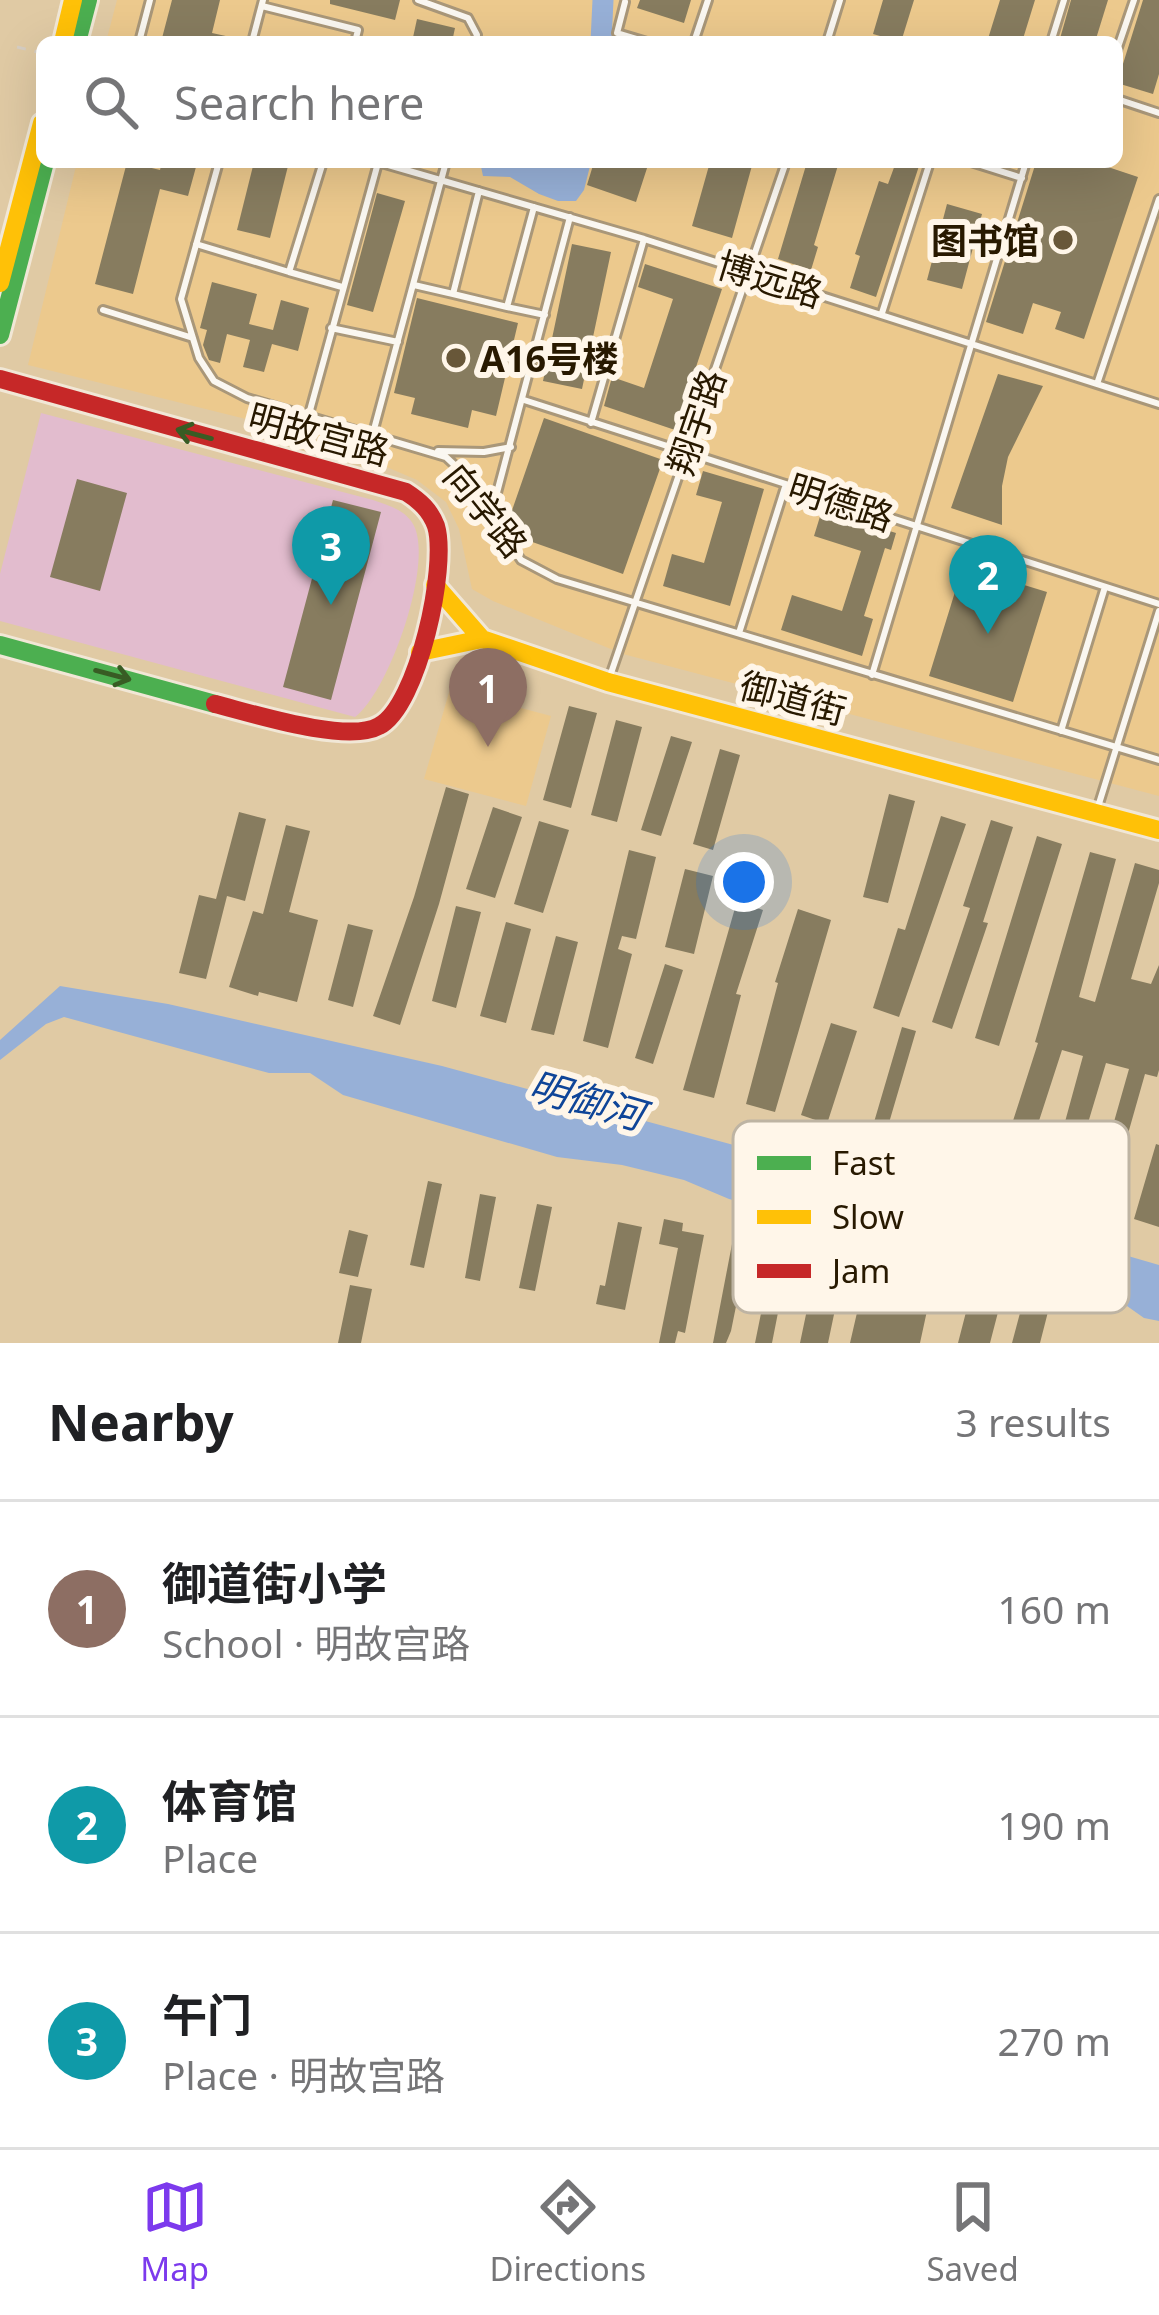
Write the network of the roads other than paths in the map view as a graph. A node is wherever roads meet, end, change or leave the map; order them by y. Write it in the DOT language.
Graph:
graph roads {
  1 [pos="74,0"];
  2 [pos="88,0"];
  3 [pos="150,0"];
  4 [pos="418,0"];
  5 [pos="708,0"];
  6 [pos="840,0"];
  7 [pos="1064,0"];
  8 [pos="1134,0"];
  9 [pos="625,2"];
  10 [pos="262,3"];
  11 [pos="65,36"];
  12 [pos="79,36"];
  13 [pos="141,36"];
  14 [pos="254,36"];
  15 [pos="356,36"];
  16 [pos="477,36"];
  17 [pos="626,36"];
  18 [pos="696,36"];
  19 [pos="829,36"];
  20 [pos="1053,36"];
  21 [pos="1122,36"];
  22 [pos="1123,101"];
  23 [pos="1159,113"];
  24 [pos="36,146"];
  25 [pos="43,168"];
  26 [pos="217,168"];
  27 [pos="321,168"];
  28 [pos="376,168"];
  29 [pos="399,168"];
  30 [pos="445,168"];
  31 [pos="784,168"];
  32 [pos="928,168"];
  33 [pos="990,168"];
  34 [pos="1024,168"];
  35 [pos="1022,178"];
  36 [pos="442,180"];
  37 [pos="479,191"];
  38 [pos="1159,199"];
  39 [pos="534,207"];
  40 [pos="570,217"];
  41 [pos="644,238"];
  42 [pos="196,244"];
  43 [pos="289,272"];
  44 [pos="748,273"];
  45 [pos="0,283"];
  46 [pos="414,284"];
  47 [pos="342,287"];
  48 [pos="453,294"];
  49 [pos="507,307"];
  50 [pos="103,310"];
  51 [pos="882,313"];
  52 [pos="546,316"];
  53 [pos="331,328"];
  54 [pos="0,334"];
  55 [pos="193,338"];
  56 [pos="399,342"];
  57 [pos="973,343"];
  58 [pos="0,380"];
  59 [pos="1097,384"];
  60 [pos="524,400"];
  61 [pos="1159,404"];
  62 [pos="309,414"];
  63 [pos="591,422"];
  64 [pos="373,433"];
  65 [pos="511,447"];
  66 [pos="434,451"];
  67 [pos="685,454"];
  68 [pos="786,484"];
  69 [pos="490,519"];
  70 [pos="915,526"];
  71 [pos="435,585"];
  72 [pos="1105,586"];
  73 [pos="634,603"];
  74 [pos="1159,607"];
  75 [pos="739,633"];
  76 [pos="482,639"];
  77 [pos="0,645"];
  78 [pos="420,652"];
  79 [pos="872,675"];
  80 [pos="608,682"];
  81 [pos="1061,731"];
  82 [pos="1115,748"];
  83 [pos="1159,760"];
  84 [pos="1096,813"];
  85 [pos="1159,830"];
  1 -- 11 [label="main road"];
  2 -- 12 [label="main road"];
  3 -- 13 [label="lane"];
  4 -- 16 [label="lane"];
  5 -- 18 [label="lane"];
  6 -- 19 [label="lane"];
  7 -- 20 [label="lane"];
  8 -- 21 [label="lane"];
  9 -- 17 [label="lane"];
  10 -- 14 [label="lane"];
  10 -- 15 [label="lane"];
  22 -- 23 [label="lane"];
  24 -- 45 [label="main road"];
  25 -- 54 [label="main road"];
  26 -- 42 [label="lane, 向学路"];
  27 -- 43 [label="lane"];
  28 -- 47 [label="lane"];
  29 -- 36 [label="lane, 博远路"];
  30 -- 36 [label="lane"];
  31 -- 44 [label="lane, 翔宇路"];
  32 -- 51 [label="lane"];
  33 -- 35 [label="lane"];
  34 -- 35 [label="lane"];
  35 -- 57 [label="lane"];
  36 -- 37 [label="lane, 博远路"];
  36 -- 46 [label="lane"];
  37 -- 39 [label="lane, 博远路"];
  37 -- 48 [label="lane"];
  38 -- 59 [label="lane"];
  39 -- 40 [label="lane, 博远路"];
  39 -- 49 [label="lane"];
  40 -- 41 [label="lane, 博远路"];
  40 -- 52 [label="lane"];
  41 -- 44 [label="lane, 博远路"];
  41 -- 63 [label="lane"];
  42 -- 43 [label="lane"];
  42 -- 55 [label="lane, 向学路"];
  43 -- 47 [label="lane"];
  44 -- 51 [label="lane, 博远路"];
  44 -- 67 [label="lane, 翔宇路"];
  46 -- 48 [label="lane"];
  46 -- 56 [label="lane"];
  47 -- 53 [label="lane"];
  48 -- 49 [label="lane"];
  49 -- 52 [label="lane"];
  50 -- 55 [label="lane"];
  51 -- 57 [label="lane, 博远路"];
  52 -- 60 [label="lane"];
  53 -- 56 [label="lane"];
  53 -- 62 [label="lane"];
  55 -- 62 [label="lane, 向学路"];
  56 -- 64 [label="lane"];
  57 -- 59 [label="lane, 博远路"];
  57 -- 70 [label="lane"];
  71 -- 58 [label="main road, 明故宫路, one-way"];
  59 -- 61 [label="lane, 博远路"];
  60 -- 63 [label="lane, 明德路"];
  60 -- 65 [label="lane"];
  62 -- 64 [label="lane, 向学路"];
  63 -- 67 [label="lane, 明德路"];
  64 -- 66 [label="lane, 向学路"];
  65 -- 66 [label="lane"];
  65 -- 69 [label="lane"];
  66 -- 69 [label="lane, 向学路"];
  67 -- 68 [label="lane, 明德路"];
  67 -- 73 [label="lane, 翔宇路"];
  68 -- 70 [label="lane, 明德路"];
  68 -- 75 [label="lane"];
  69 -- 73 [label="lane, 向学路"];
  70 -- 72 [label="lane, 明德路"];
  70 -- 79 [label="lane"];
  71 -- 76 [label="main road"];
  71 -- 78 [label="main road, 明故宫路"];
  72 -- 74 [label="lane, 明德路"];
  72 -- 81 [label="lane"];
  73 -- 75 [label="lane, 向学路"];
  73 -- 80 [label="lane, 翔宇路"];
  74 -- 82 [label="lane"];
  75 -- 79 [label="lane, 向学路"];
  76 -- 78 [label="main road"];
  76 -- 80 [label="main road, 御道街"];
  77 -- 78 [label="main road, 明故宫路, one-way"];
  79 -- 81 [label="lane, 向学路"];
  80 -- 84 [label="main road, 御道街"];
  81 -- 82 [label="lane, 向学路"];
  82 -- 83 [label="lane, 向学路"];
  82 -- 84 [label="lane"];
  84 -- 85 [label="main road, 御道街"];
}
